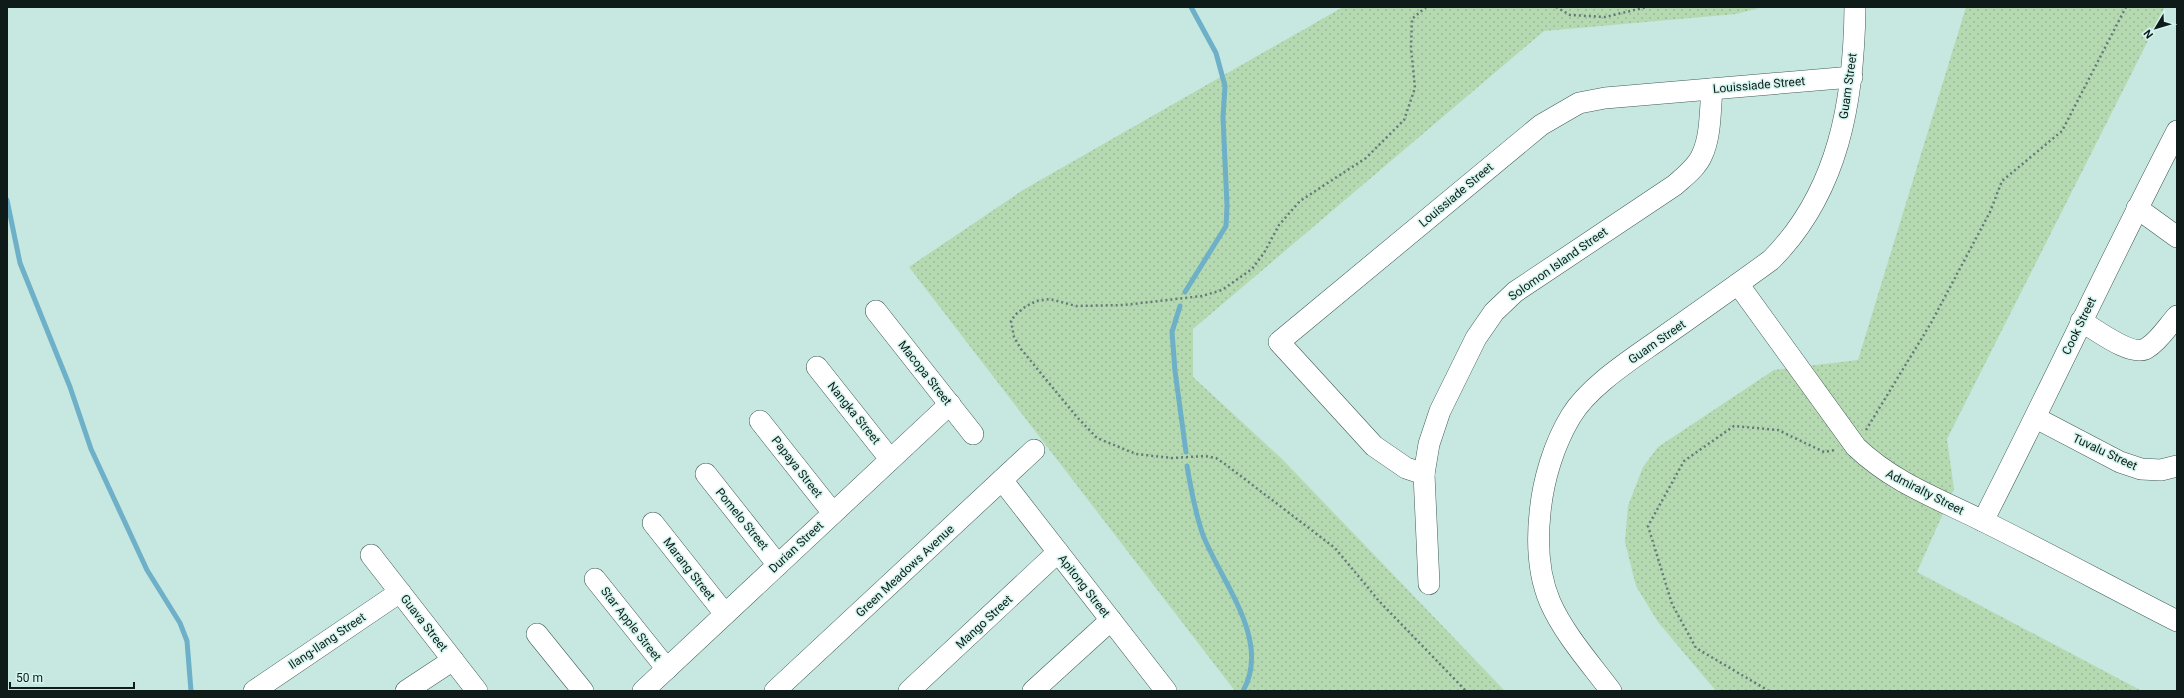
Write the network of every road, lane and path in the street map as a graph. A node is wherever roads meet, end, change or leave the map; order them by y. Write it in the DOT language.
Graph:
graph roads {
  1 [pos="1426,7"];
  2 [pos="1556,7"];
  3 [pos="1647,7"];
  4 [pos="1855,7"];
  5 [pos="2126,7"];
  6 [pos="1852,77"];
  7 [pos="1712,89"];
  8 [pos="2177,131"];
  9 [pos="2138,208"];
  10 [pos="2177,237"];
  11 [pos="1738,284"];
  12 [pos="876,312"];
  13 [pos="2177,316"];
  14 [pos="2081,321"];
  15 [pos="817,367"];
  16 [pos="950,404"];
  17 [pos="2036,418"];
  18 [pos="760,421"];
  19 [pos="973,434"];
  20 [pos="1856,447"];
  21 [pos="1034,450"];
  22 [pos="890,459"];
  23 [pos="2177,466"];
  24 [pos="706,474"];
  25 [pos="1424,474"];
  26 [pos="1002,480"];
  27 [pos="833,513"];
  28 [pos="1983,521"];
  29 [pos="653,523"];
  30 [pos="1058,552"];
  31 [pos="371,554"];
  32 [pos="778,565"];
  33 [pos="595,579"];
  34 [pos="1429,584"];
  35 [pos="400,592"];
  36 [pos="725,614"];
  37 [pos="1111,620"];
  38 [pos="2177,621"];
  39 [pos="537,634"];
  40 [pos="453,660"];
  41 [pos="667,669"];
  42 [pos="254,691"];
  43 [pos="406,691"];
  44 [pos="477,691"];
  45 [pos="583,691"];
  46 [pos="643,691"];
  47 [pos="775,691"];
  48 [pos="909,691"];
  49 [pos="1034,691"];
  50 [pos="1166,691"];
  51 [pos="1466,691"];
  52 [pos="1611,691"];
  53 [pos="1769,691"];
  1 -- 51 [label="path"];
  2 -- 3 [label="path"];
  4 -- 6 [label="street, Guam Street"];
  5 -- 20 [label="path"];
  6 -- 7 [label="street, Louissiade Street"];
  6 -- 11 [label="street, Guam Street"];
  7 -- 25 [label="street, Solomon Island Street"];
  7 -- 25 [label="street, Louissiade Street"];
  8 -- 9 [label="street, Cook Street"];
  9 -- 10 [label="street"];
  9 -- 14 [label="street, Cook Street"];
  11 -- 20 [label="street, Admiralty Street"];
  11 -- 52 [label="street, Guam Street"];
  12 -- 16 [label="street, Macopa Street"];
  13 -- 14 [label="street"];
  14 -- 17 [label="street, Cook Street"];
  15 -- 22 [label="street, Nangka Street"];
  16 -- 19 [label="street, Macopa Street"];
  16 -- 22 [label="street, Durian Street"];
  17 -- 23 [label="street, Tuvalu Street"];
  17 -- 28 [label="street, Cook Street"];
  18 -- 27 [label="street, Papaya Street"];
  20 -- 28 [label="street, Admiralty Street"];
  20 -- 53 [label="path"];
  21 -- 26 [label="street, Green Meadows Avenue"];
  22 -- 27 [label="street, Durian Street"];
  24 -- 32 [label="street, Pomelo Street"];
  25 -- 34 [label="street, Solomon Island Street"];
  26 -- 30 [label="street, Apitong Street"];
  26 -- 47 [label="street, Green Meadows Avenue"];
  27 -- 32 [label="street, Durian Street"];
  28 -- 38 [label="street, Admiralty Street"];
  29 -- 36 [label="street, Marang Street"];
  30 -- 37 [label="street, Apitong Street"];
  30 -- 48 [label="street, Mango Street"];
  31 -- 35 [label="street, Guava Street"];
  32 -- 36 [label="street, Durian Street"];
  33 -- 41 [label="street, Star Apple Street"];
  35 -- 40 [label="street, Guava Street"];
  35 -- 42 [label="street, Ilang-Ilang Street"];
  36 -- 41 [label="street, Durian Street"];
  37 -- 49 [label="street"];
  37 -- 50 [label="street, Apitong Street"];
  39 -- 45 [label="street"];
  40 -- 43 [label="street"];
  40 -- 44 [label="street, Guava Street"];
  41 -- 46 [label="street, Durian Street"];
}
